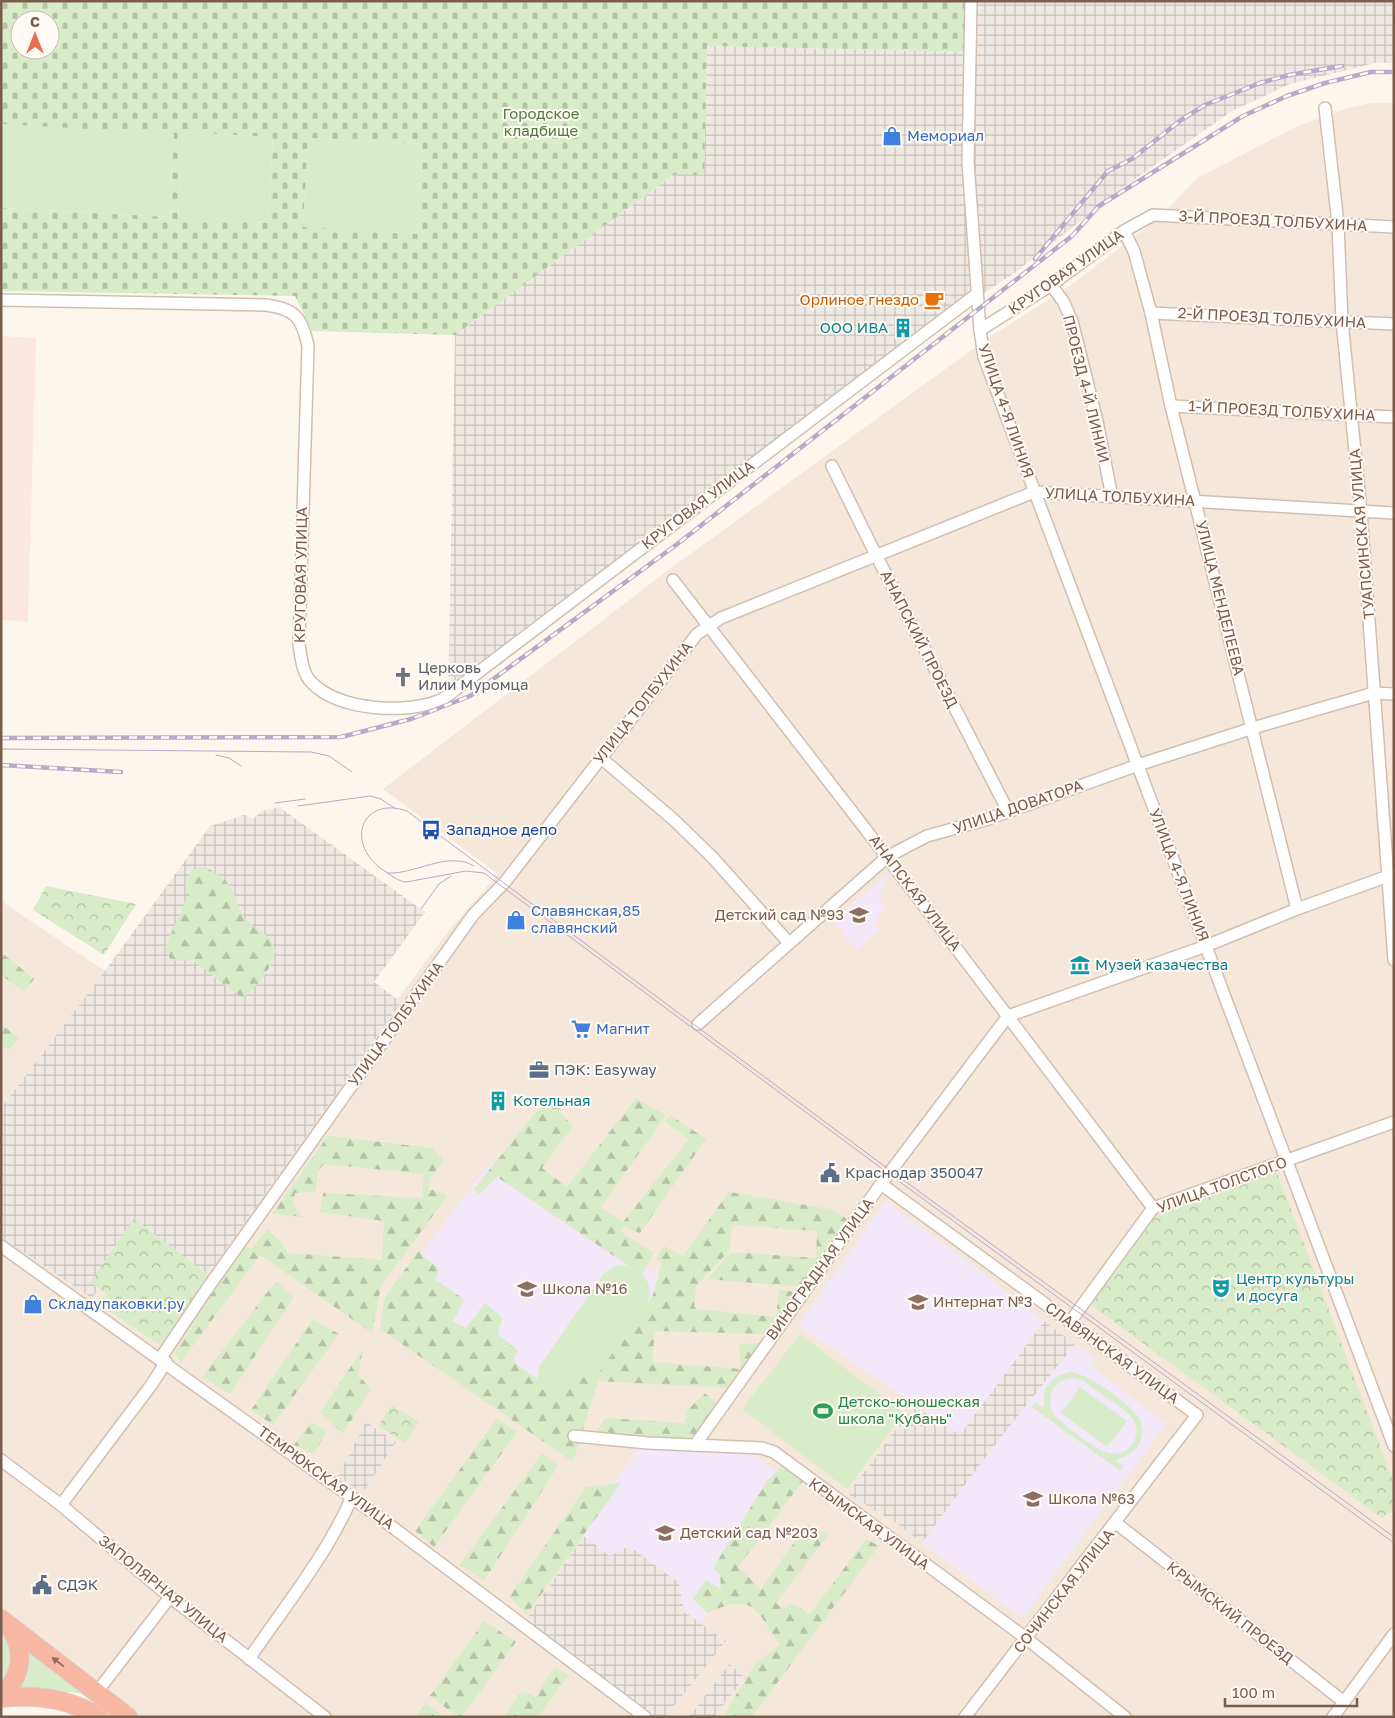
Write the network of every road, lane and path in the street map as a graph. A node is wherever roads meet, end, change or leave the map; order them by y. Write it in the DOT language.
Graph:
graph roads {
  1 [pos="971,1"];
  2 [pos="1325,108"];
  3 [pos="1152,214"];
  4 [pos="1338,224"];
  5 [pos="1394,227"];
  6 [pos="1124,231"];
  7 [pos="1051,284"];
  8 [pos="977,294"];
  9 [pos="1,300"];
  10 [pos="1151,313"];
  11 [pos="1342,321"];
  12 [pos="1394,324"];
  13 [pos="980,330"];
  14 [pos="1171,406"];
  15 [pos="1351,414"];
  16 [pos="1394,417"];
  17 [pos="832,466"];
  18 [pos="1034,492"];
  19 [pos="1112,497"];
  20 [pos="1196,501"];
  21 [pos="1361,512"];
  22 [pos="1394,513"];
  23 [pos="876,555"];
  24 [pos="674,580"];
  25 [pos="710,625"];
  26 [pos="1374,693"];
  27 [pos="1394,694"];
  28 [pos="1253,728"];
  29 [pos="601,758"];
  30 [pos="1138,765"];
  31 [pos="1008,812"];
  32 [pos="887,856"];
  33 [pos="1391,876"];
  34 [pos="1297,908"];
  35 [pos="790,944"];
  36 [pos="1206,946"];
  37 [pos="1394,960"];
  38 [pos="1008,1016"];
  39 [pos="698,1024"];
  40 [pos="1394,1122"];
  41 [pos="1287,1161"];
  42 [pos="881,1184"];
  43 [pos="1153,1208"];
  44 [pos="1,1246"];
  45 [pos="1070,1322"];
  46 [pos="163,1360"];
  47 [pos="1197,1415"];
  48 [pos="574,1436"];
  49 [pos="695,1445"];
  50 [pos="1394,1446"];
  51 [pos="1,1460"];
  52 [pos="352,1497"];
  53 [pos="61,1505"];
  54 [pos="1116,1523"];
  55 [pos="170,1597"];
  56 [pos="5,1623"];
  57 [pos="1394,1634"];
  58 [pos="1027,1639"];
  59 [pos="249,1658"];
  60 [pos="97,1692"];
  61 [pos="1,1696"];
  62 [pos="1344,1702"];
  63 [pos="99,1717"];
  64 [pos="128,1717"];
  65 [pos="325,1717"];
  66 [pos="645,1717"];
  67 [pos="965,1717"];
  68 [pos="1125,1717"];
  69 [pos="1333,1717"];
  1 -- 8 [label="street, УЛИЦА 4-Я ЛИНИЯ"];
  2 -- 4 [label="street, ТУАПСИНСКАЯ УЛИЦА"];
  3 -- 4 [label="street, 3-Й ПРОЕЗД ТОЛБУХИНА"];
  3 -- 6 [label="street, КРУГОВАЯ УЛИЦА"];
  4 -- 5 [label="street, 3-Й ПРОЕЗД ТОЛБУХИНА"];
  4 -- 11 [label="street, ТУАПСИНСКАЯ УЛИЦА"];
  6 -- 7 [label="street, КРУГОВАЯ УЛИЦА"];
  6 -- 10 [label="street, УЛИЦА МЕНДЕЛЕЕВА"];
  7 -- 13 [label="street, КРУГОВАЯ УЛИЦА"];
  7 -- 19 [label="street, ПРОЕЗД 4-Й ЛИНИИ"];
  8 -- 9 [label="street, КРУГОВАЯ УЛИЦА"];
  8 -- 13 [label="street, УЛИЦА 4-Я ЛИНИЯ"];
  10 -- 11 [label="street, 2-Й ПРОЕЗД ТОЛБУХИНА"];
  10 -- 14 [label="street, УЛИЦА МЕНДЕЛЕЕВА"];
  11 -- 12 [label="street, 2-Й ПРОЕЗД ТОЛБУХИНА"];
  11 -- 15 [label="street, ТУАПСИНСКАЯ УЛИЦА"];
  13 -- 18 [label="street, УЛИЦА 4-Я ЛИНИЯ"];
  14 -- 15 [label="street, 1-Й ПРОЕЗД ТОЛБУХИНА"];
  14 -- 20 [label="street, УЛИЦА МЕНДЕЛЕЕВА"];
  15 -- 16 [label="street, 1-Й ПРОЕЗД ТОЛБУХИНА"];
  15 -- 21 [label="street, ТУАПСИНСКАЯ УЛИЦА"];
  17 -- 23 [label="street, АНАПСКИЙ ПРОЕЗД"];
  18 -- 19 [label="street, УЛИЦА ТОЛБУХИНА"];
  18 -- 23 [label="street, УЛИЦА ТОЛБУХИНА"];
  18 -- 30 [label="street, УЛИЦА 4-Я ЛИНИЯ"];
  19 -- 20 [label="street, УЛИЦА ТОЛБУХИНА"];
  20 -- 21 [label="street, УЛИЦА ТОЛБУХИНА"];
  20 -- 28 [label="street, УЛИЦА МЕНДЕЛЕЕВА"];
  21 -- 22 [label="street, УЛИЦА ТОЛБУХИНА"];
  21 -- 26 [label="street, ТУАПСИНСКАЯ УЛИЦА"];
  23 -- 25 [label="street, УЛИЦА ТОЛБУХИНА"];
  23 -- 31 [label="street, АНАПСКИЙ ПРОЕЗД"];
  24 -- 25 [label="street, АНАПСКАЯ УЛИЦА"];
  25 -- 29 [label="street, УЛИЦА ТОЛБУХИНА"];
  25 -- 32 [label="street, АНАПСКАЯ УЛИЦА"];
  26 -- 27 [label="street, УЛИЦА ДОВАТОРА"];
  26 -- 28 [label="street, УЛИЦА ДОВАТОРА"];
  26 -- 33 [label="street, ТУАПСИНСКАЯ УЛИЦА"];
  28 -- 30 [label="street, УЛИЦА ДОВАТОРА"];
  28 -- 34 [label="street, УЛИЦА МЕНДЕЛЕЕВА"];
  29 -- 35 [label="street"];
  29 -- 46 [label="street, УЛИЦА ТОЛБУХИНА"];
  30 -- 31 [label="street, УЛИЦА ДОВАТОРА"];
  30 -- 36 [label="street, УЛИЦА 4-Я ЛИНИЯ"];
  31 -- 32 [label="street, УЛИЦА ДОВАТОРА"];
  32 -- 35 [label="street, УЛИЦА ДОВАТОРА"];
  32 -- 38 [label="street, АНАПСКАЯ УЛИЦА"];
  33 -- 34 [label="street"];
  33 -- 37 [label="street, ТУАПСИНСКАЯ УЛИЦА"];
  34 -- 36 [label="street"];
  35 -- 39 [label="street, УЛИЦА ДОВАТОРА"];
  36 -- 38 [label="street"];
  36 -- 41 [label="street, УЛИЦА 4-Я ЛИНИЯ"];
  38 -- 42 [label="street, ВИНОГРАДНАЯ УЛИЦА"];
  38 -- 43 [label="street, АНАПСКАЯ УЛИЦА"];
  40 -- 41 [label="street, УЛИЦА ТОЛСТОГО"];
  41 -- 43 [label="street, УЛИЦА ТОЛСТОГО"];
  41 -- 50 [label="street, УЛИЦА 4-Я ЛИНИЯ"];
  42 -- 45 [label="street, СЛАВЯНСКАЯ УЛИЦА"];
  42 -- 49 [label="street, ВИНОГРАДНАЯ УЛИЦА"];
  43 -- 45 [label="street, УЛИЦА ТОЛСТОГО"];
  44 -- 46 [label="street, ТЕМРЮКСКАЯ УЛИЦА"];
  45 -- 47 [label="street, СЛАВЯНСКАЯ УЛИЦА"];
  46 -- 52 [label="street, ТЕМРЮКСКАЯ УЛИЦА"];
  46 -- 53 [label="street, УЛИЦА ТОЛБУХИНА"];
  47 -- 54 [label="street, СОЧИНСКАЯ УЛИЦА"];
  48 -- 49 [label="street, КРЫМСКАЯ УЛИЦА"];
  49 -- 58 [label="street, КРЫМСКАЯ УЛИЦА"];
  51 -- 53 [label="street, ЗАПОЛЯРНАЯ УЛИЦА"];
  52 -- 59 [label="street"];
  52 -- 66 [label="street, ТЕМРЮКСКАЯ УЛИЦА"];
  53 -- 55 [label="street, ЗАПОЛЯРНАЯ УЛИЦА"];
  54 -- 58 [label="street, СОЧИНСКАЯ УЛИЦА"];
  54 -- 62 [label="street, КРЫМСКИЙ ПРОЕЗД"];
  55 -- 59 [label="street, ЗАПОЛЯРНАЯ УЛИЦА"];
  55 -- 60 [label="street"];
  60 -- 56 [label="highway, one-way"];
  56 -- 61 [label="highway"];
  57 -- 62 [label="street"];
  58 -- 67 [label="street, СОЧИНСКАЯ УЛИЦА"];
  58 -- 68 [label="street, КРЫМСКАЯ УЛИЦА"];
  59 -- 65 [label="street, ЗАПОЛЯРНАЯ УЛИЦА"];
  60 -- 64 [label="highway"];
  61 -- 63 [label="highway"];
  62 -- 69 [label="street"];
}
